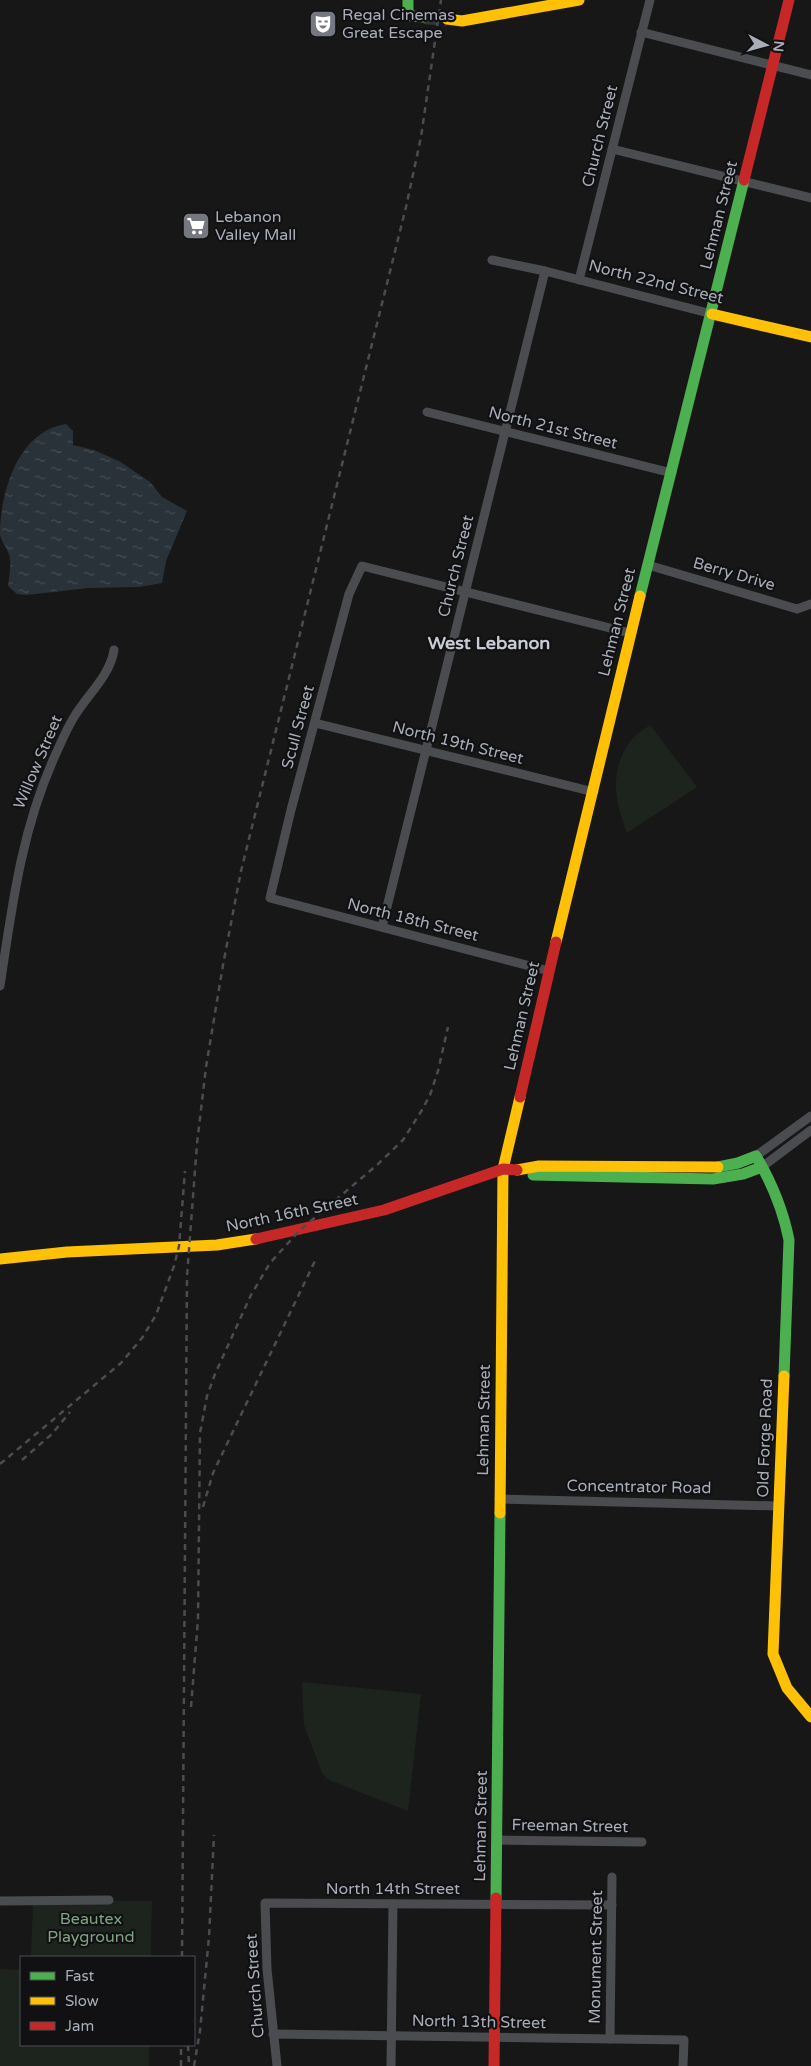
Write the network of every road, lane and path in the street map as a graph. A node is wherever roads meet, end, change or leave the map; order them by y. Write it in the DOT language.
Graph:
graph roads {
  1 [pos="408,0"];
  2 [pos="580,0"];
  3 [pos="650,0"];
  4 [pos="789,0"];
  5 [pos="424,17"];
  6 [pos="447,19"];
  7 [pos="641,32"];
  8 [pos="774,66"];
  9 [pos="811,75"];
  10 [pos="612,149"];
  11 [pos="744,182"];
  12 [pos="811,198"];
  13 [pos="492,260"];
  14 [pos="545,271"];
  15 [pos="579,280"];
  16 [pos="712,314"];
  17 [pos="811,337"];
  18 [pos="427,412"];
  19 [pos="505,430"];
  20 [pos="672,473"];
  21 [pos="648,565"];
  22 [pos="466,591"];
  23 [pos="811,604"];
  24 [pos="630,633"];
  25 [pos="114,650"];
  26 [pos="315,723"];
  27 [pos="425,751"];
  28 [pos="594,792"];
  29 [pos="270,898"];
  30 [pos="382,927"];
  31 [pos="549,971"];
  32 [pos="0,986"];
  33 [pos="811,1116"];
  34 [pos="811,1130"];
  35 [pos="756,1156"];
  36 [pos="762,1167"];
  37 [pos="503,1169"];
  38 [pos="524,1170"];
  39 [pos="0,1259"];
  40 [pos="499,1499"];
  41 [pos="778,1506"];
  42 [pos="811,1718"];
  43 [pos="497,1840"];
  44 [pos="642,1842"];
  45 [pos="612,1877"];
  46 [pos="110,1900"];
  47 [pos="0,1901"];
  48 [pos="265,1903"];
  49 [pos="393,1904"];
  50 [pos="496,1905"];
  51 [pos="612,1905"];
  52 [pos="273,2034"];
  53 [pos="392,2036"];
  54 [pos="494,2037"];
  55 [pos="610,2039"];
  56 [pos="277,2066"];
  57 [pos="391,2066"];
  58 [pos="494,2066"];
  59 [pos="683,2066"];
  1 -- 5 [label="main road"];
  2 -- 6 [label="main road"];
  3 -- 7 [label="street, Church Street"];
  4 -- 8 [label="main road, Lehman Street"];
  7 -- 8 [label="street"];
  7 -- 10 [label="street, Church Street"];
  8 -- 9 [label="street"];
  8 -- 11 [label="main road, Lehman Street"];
  10 -- 11 [label="street"];
  10 -- 15 [label="street, Church Street"];
  11 -- 12 [label="street"];
  11 -- 16 [label="main road, Lehman Street"];
  13 -- 14 [label="street, North 22nd Street"];
  14 -- 15 [label="street, North 22nd Street"];
  14 -- 19 [label="street, Church Street"];
  15 -- 16 [label="street, North 22nd Street"];
  16 -- 17 [label="main road, North 22nd Street"];
  16 -- 20 [label="main road, Lehman Street"];
  18 -- 19 [label="street, North 21st Street"];
  19 -- 20 [label="street, North 21st Street"];
  19 -- 22 [label="street, Church Street"];
  20 -- 21 [label="main road, Lehman Street"];
  21 -- 23 [label="street, Berry Drive"];
  21 -- 24 [label="main road, Lehman Street"];
  22 -- 24 [label="street"];
  22 -- 26 [label="street, Scull Street"];
  22 -- 27 [label="street, Church Street"];
  24 -- 28 [label="main road, Lehman Street"];
  25 -- 32 [label="street, Willow Street"];
  26 -- 27 [label="street, North 19th Street"];
  26 -- 29 [label="street, Scull Street"];
  27 -- 28 [label="street, North 19th Street"];
  27 -- 30 [label="street, Church Street"];
  28 -- 31 [label="main road, Lehman Street"];
  29 -- 30 [label="street, North 18th Street"];
  30 -- 31 [label="street, North 18th Street"];
  31 -- 37 [label="main road, Lehman Street"];
  33 -- 35 [label="street, North 16th Street"];
  34 -- 36 [label="street, North 16th Street"];
  35 -- 36 [label="main road, Old Forge Road"];
  35 -- 38 [label="main road, North 16th Street"];
  36 -- 38 [label="main road, North 16th Street"];
  36 -- 41 [label="main road, Old Forge Road"];
  37 -- 38 [label="main road, North 16th Street"];
  37 -- 39 [label="main road, North 16th Street"];
  37 -- 40 [label="main road, Lehman Street"];
  40 -- 41 [label="street, Concentrator Road"];
  40 -- 43 [label="main road, Lehman Street"];
  41 -- 42 [label="main road, Old Forge Road"];
  43 -- 44 [label="street, Freeman Street"];
  43 -- 50 [label="main road, Lehman Street"];
  45 -- 51 [label="street, Monument Street"];
  46 -- 47 [label="street"];
  48 -- 49 [label="street, North 14th Street"];
  48 -- 52 [label="street, Church Street"];
  49 -- 50 [label="street, North 14th Street"];
  49 -- 53 [label="street"];
  50 -- 51 [label="street, North 14th Street"];
  50 -- 54 [label="main road, Lehman Street"];
  51 -- 55 [label="street, Monument Street"];
  52 -- 53 [label="street, North 13th Street"];
  52 -- 56 [label="street, Church Street"];
  53 -- 54 [label="street, North 13th Street"];
  53 -- 57 [label="street"];
  54 -- 55 [label="street, North 13th Street"];
  54 -- 58 [label="main road, Lehman Street"];
  55 -- 59 [label="street, North 13th Street"];
}
